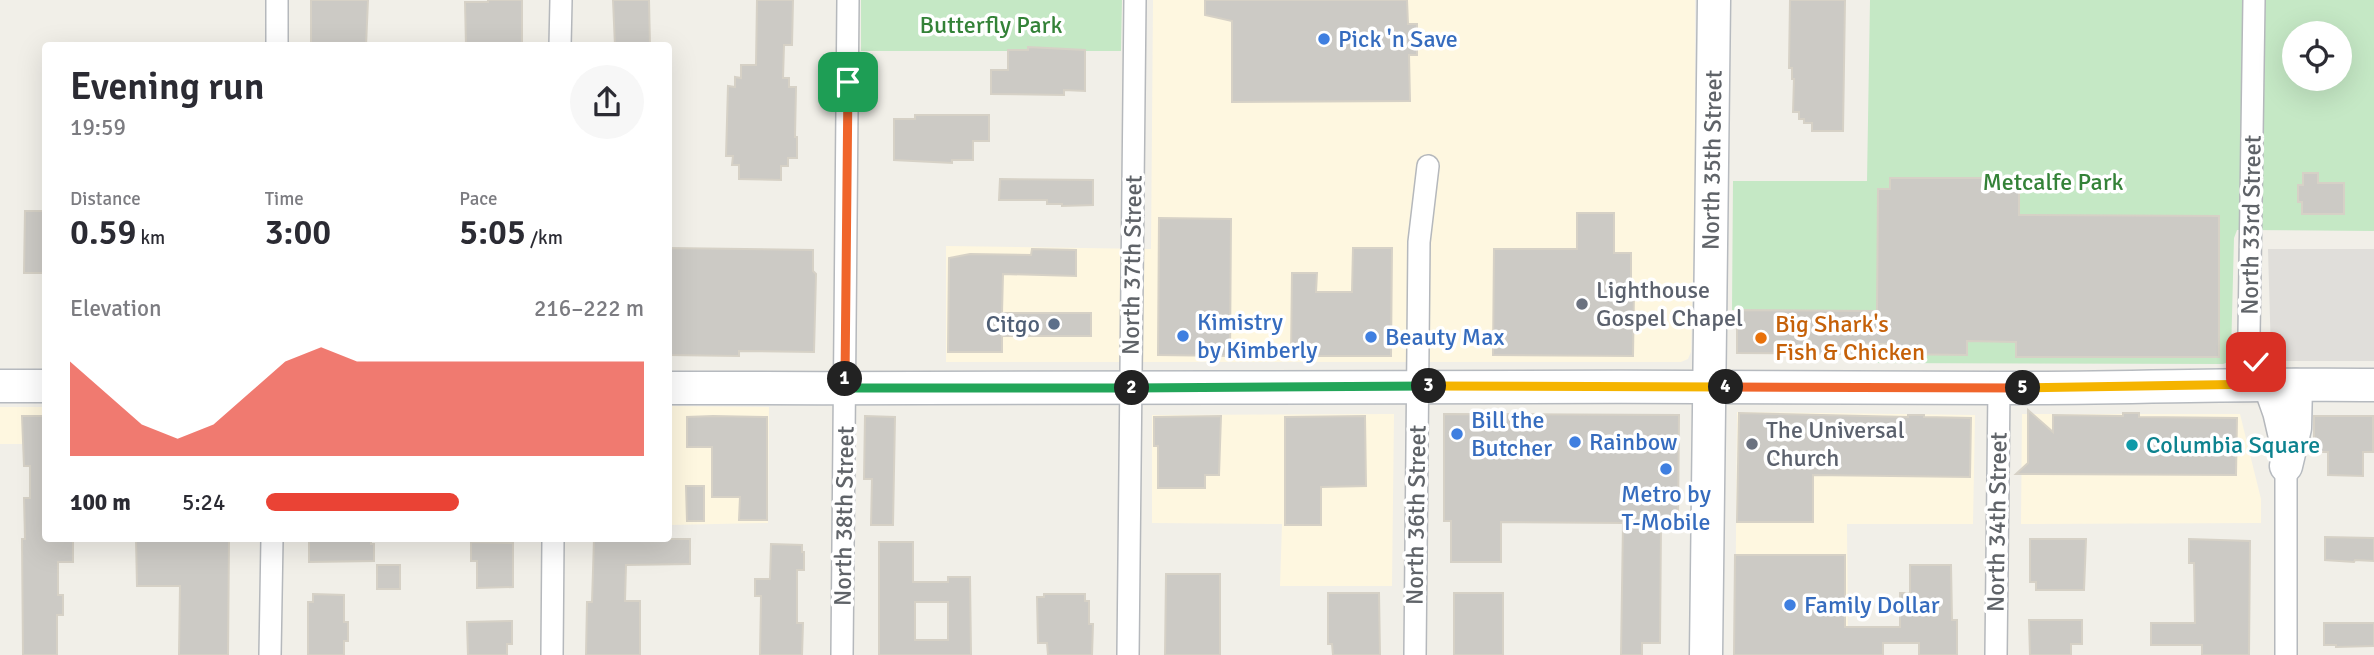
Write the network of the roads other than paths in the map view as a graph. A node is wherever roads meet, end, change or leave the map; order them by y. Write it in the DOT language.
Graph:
graph roads {
  1 [pos="277,0"];
  2 [pos="561,0"];
  3 [pos="849,0"];
  4 [pos="1135,0"];
  5 [pos="1714,0"];
  6 [pos="2254,0"];
  7 [pos="277,42"];
  8 [pos="560,42"];
  9 [pos="1428,166"];
  10 [pos="2264,384"];
  11 [pos="2296,385"];
  12 [pos="2374,385"];
  13 [pos="0,386"];
  14 [pos="42,386"];
  15 [pos="1418,386"];
  16 [pos="1710,387"];
  17 [pos="672,388"];
  18 [pos="845,388"];
  19 [pos="1130,388"];
  20 [pos="1999,388"];
  21 [pos="2286,466"];
  22 [pos="272,542"];
  23 [pos="553,542"];
  24 [pos="271,655"];
  25 [pos="552,655"];
  26 [pos="842,655"];
  27 [pos="1128,655"];
  28 [pos="1415,655"];
  29 [pos="1706,655"];
  30 [pos="1996,655"];
  31 [pos="2286,655"];
  1 -- 7 [label="street"];
  2 -- 8 [label="street"];
  3 -- 18 [label="street, North 38th Street"];
  4 -- 19 [label="street, North 37th Street"];
  5 -- 16 [label="main road, North 35th Street"];
  6 -- 10 [label="street, North 33rd Street"];
  9 -- 15 [label="street, North 36th Street"];
  10 -- 11 [label="main road"];
  10 -- 20 [label="main road"];
  10 -- 21 [label="street, North 33rd Street"];
  11 -- 12 [label="main road"];
  11 -- 21 [label="main road"];
  13 -- 14 [label="main road"];
  15 -- 16 [label="main road"];
  15 -- 19 [label="main road"];
  15 -- 28 [label="street, North 36th Street"];
  16 -- 20 [label="main road"];
  16 -- 29 [label="main road, North 35th Street"];
  17 -- 18 [label="main road"];
  18 -- 19 [label="main road"];
  18 -- 26 [label="street, North 38th Street"];
  19 -- 27 [label="street, North 37th Street"];
  20 -- 30 [label="street, North 34th Street"];
  21 -- 31 [label="street, North 33rd Street"];
  22 -- 24 [label="street"];
  23 -- 25 [label="street"];
}
